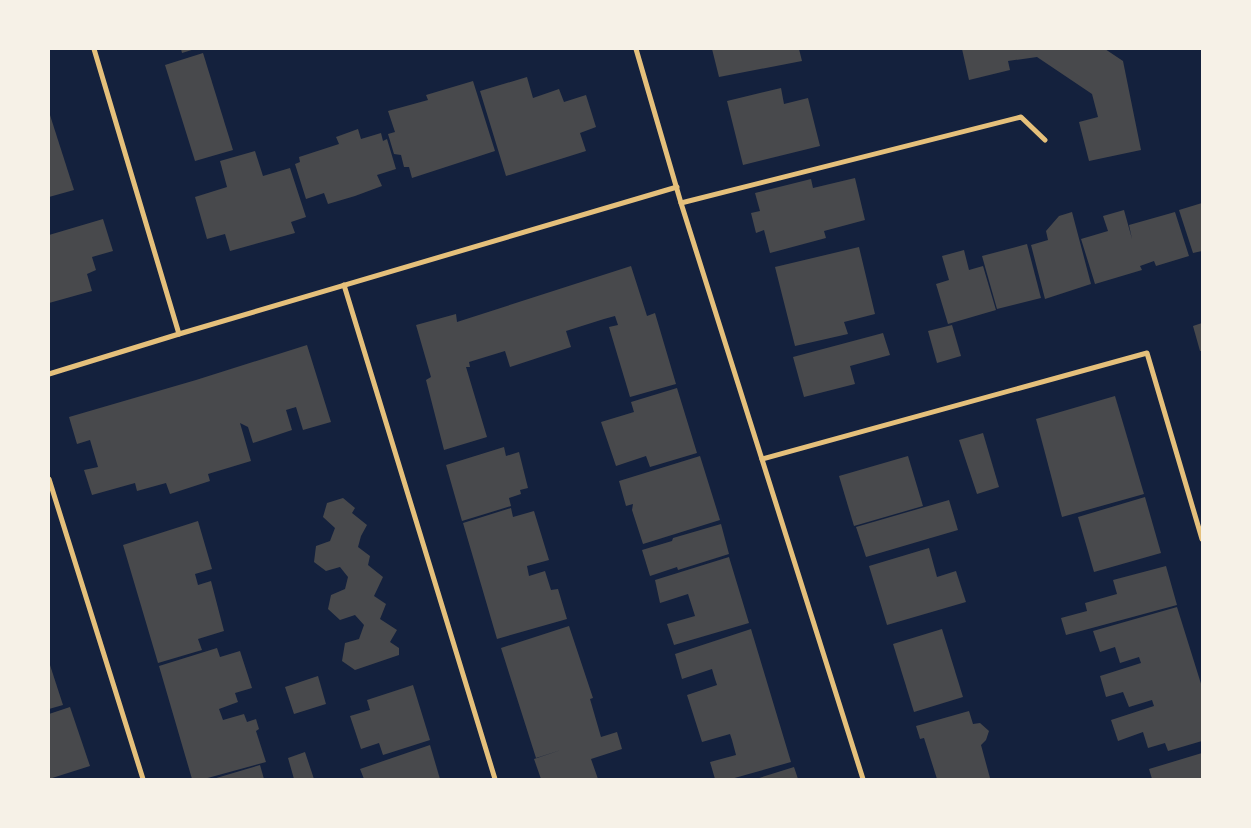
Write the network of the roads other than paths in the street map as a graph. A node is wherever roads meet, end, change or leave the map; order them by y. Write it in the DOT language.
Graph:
graph roads {
  1 [pos="94,49"];
  2 [pos="636,49"];
  3 [pos="1045,140"];
  4 [pos="677,187"];
  5 [pos="681,204"];
  6 [pos="344,285"];
  7 [pos="178,334"];
  8 [pos="49,374"];
  9 [pos="762,459"];
  10 [pos="49,478"];
  11 [pos="1202,539"];
  12 [pos="143,779"];
  13 [pos="495,779"];
  14 [pos="863,779"];
  1 -- 7 [label="street"];
  2 -- 4 [label="street"];
  3 -- 5 [label="street"];
  4 -- 5 [label="street"];
  4 -- 6 [label="street"];
  5 -- 9 [label="street"];
  6 -- 7 [label="street"];
  6 -- 13 [label="street"];
  7 -- 8 [label="street"];
  9 -- 11 [label="street"];
  9 -- 14 [label="street"];
  10 -- 12 [label="street"];
}
